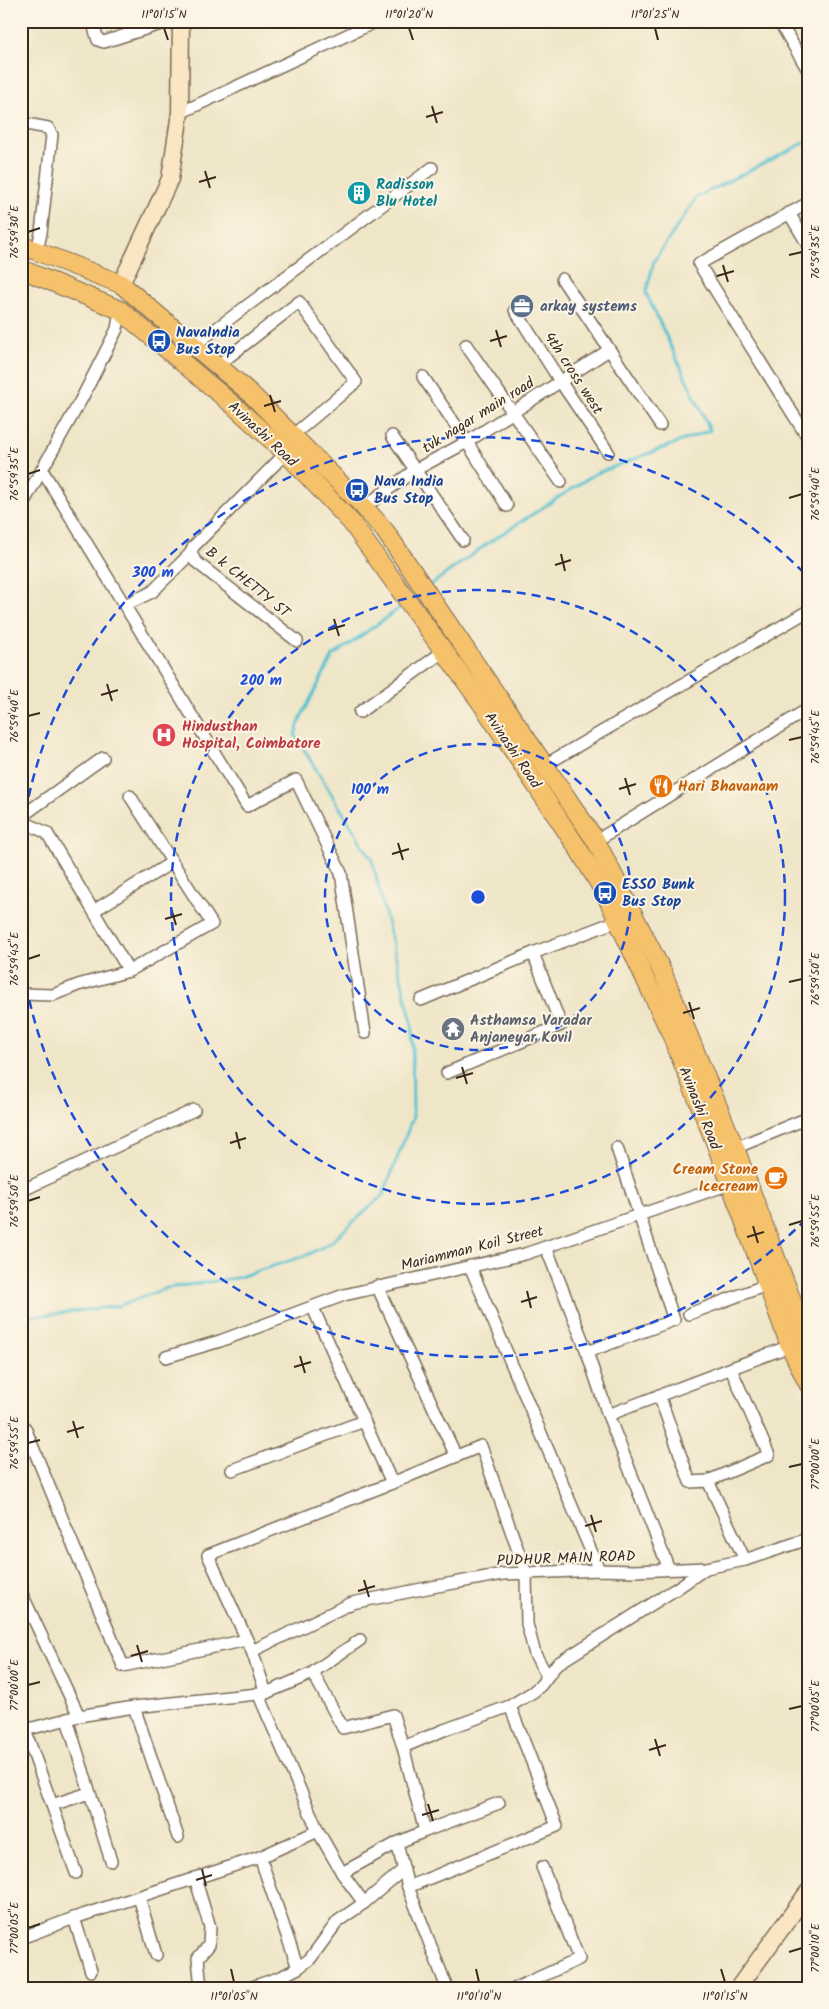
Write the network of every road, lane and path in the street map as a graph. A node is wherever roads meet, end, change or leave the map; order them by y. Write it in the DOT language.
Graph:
graph roads {
  1 [pos="92,21"];
  2 [pos="170,21"];
  3 [pos="181,21"];
  4 [pos="377,21"];
  5 [pos="779,21"];
  6 [pos="808,70"];
  7 [pos="180,113"];
  8 [pos="21,123"];
  9 [pos="432,168"];
  10 [pos="808,203"];
  11 [pos="789,214"];
  12 [pos="808,245"];
  13 [pos="29,248"];
  14 [pos="21,268"];
  15 [pos="562,279"];
  16 [pos="121,284"];
  17 [pos="120,310"];
  18 [pos="515,310"];
  19 [pos="466,345"];
  20 [pos="193,346"];
  21 [pos="609,350"];
  22 [pos="217,366"];
  23 [pos="422,378"];
  24 [pos="560,381"];
  25 [pos="513,412"];
  26 [pos="660,425"];
  27 [pos="293,436"];
  28 [pos="392,436"];
  29 [pos="808,438"];
  30 [pos="467,442"];
  31 [pos="608,452"];
  32 [pos="286,453"];
  33 [pos="42,470"];
  34 [pos="415,470"];
  35 [pos="561,482"];
  36 [pos="507,506"];
  37 [pos="21,507"];
  38 [pos="364,507"];
  39 [pos="463,540"];
  40 [pos="191,553"];
  41 [pos="125,605"];
  42 [pos="808,611"];
  43 [pos="297,641"];
  44 [pos="444,651"];
  45 [pos="808,709"];
  46 [pos="360,712"];
  47 [pos="103,758"];
  48 [pos="545,765"];
  49 [pos="130,796"];
  50 [pos="23,820"];
  51 [pos="596,840"];
  52 [pos="172,863"];
  53 [pos="95,910"];
  54 [pos="617,920"];
  55 [pos="532,953"];
  56 [pos="129,971"];
  57 [pos="21,994"];
  58 [pos="421,1000"];
  59 [pos="365,1033"];
  60 [pos="447,1073"];
  61 [pos="194,1110"];
  62 [pos="808,1118"];
  63 [pos="617,1148"];
  64 [pos="735,1148"];
  65 [pos="730,1184"];
  66 [pos="21,1191"];
  67 [pos="639,1214"];
  68 [pos="546,1247"];
  69 [pos="470,1266"];
  70 [pos="774,1281"];
  71 [pos="376,1286"];
  72 [pos="313,1308"];
  73 [pos="689,1314"];
  74 [pos="788,1319"];
  75 [pos="808,1344"];
  76 [pos="790,1346"];
  77 [pos="588,1352"];
  78 [pos="166,1357"];
  79 [pos="731,1369"];
  80 [pos="808,1384"];
  81 [pos="659,1395"];
  82 [pos="608,1415"];
  83 [pos="364,1421"];
  84 [pos="21,1430"];
  85 [pos="456,1456"];
  86 [pos="232,1470"];
  87 [pos="708,1481"];
  88 [pos="392,1483"];
  89 [pos="808,1539"];
  90 [pos="745,1560"];
  91 [pos="706,1568"];
  92 [pos="669,1569"];
  93 [pos="599,1570"];
  94 [pos="526,1573"];
  95 [pos="21,1592"];
  96 [pos="360,1640"];
  97 [pos="250,1645"];
  98 [pos="314,1674"];
  99 [pos="547,1676"];
  100 [pos="262,1693"];
  101 [pos="510,1706"];
  102 [pos="134,1707"];
  103 [pos="79,1716"];
  104 [pos="67,1719"];
  105 [pos="23,1730"];
  106 [pos="403,1747"];
  107 [pos="89,1793"];
  108 [pos="500,1803"];
  109 [pos="52,1806"];
  110 [pos="318,1831"];
  111 [pos="425,1831"];
  112 [pos="178,1837"];
  113 [pos="397,1843"];
  114 [pos="260,1857"];
  115 [pos="111,1861"];
  116 [pos="542,1867"];
  117 [pos="404,1869"];
  118 [pos="76,1873"];
  119 [pos="342,1873"];
  120 [pos="195,1878"];
  121 [pos="408,1887"];
  122 [pos="808,1892"];
  123 [pos="139,1897"];
  124 [pos="364,1903"];
  125 [pos="74,1918"];
  126 [pos="21,1938"];
  127 [pos="156,1955"];
  128 [pos="298,1968"];
  129 [pos="91,1971"];
  130 [pos="201,1988"];
  131 [pos="250,1988"];
  132 [pos="447,1988"];
  133 [pos="516,1988"];
  134 [pos="738,1988"];
  1 -- 2 [label="street"];
  3 -- 7 [label="street"];
  4 -- 7 [label="street"];
  5 -- 6 [label="street"];
  7 -- 16 [label="street"];
  8 -- 13 [label="street"];
  9 -- 20 [label="street"];
  10 -- 11 [label="street"];
  11 -- 12 [label="street"];
  11 -- 29 [label="street"];
  13 -- 16 [label="main road, Avinashi Road"];
  14 -- 17 [label="main road, Avinashi Road"];
  15 -- 21 [label="street"];
  16 -- 20 [label="main road, Avinashi Road"];
  17 -- 32 [label="main road, Avinashi Road"];
  17 -- 33 [label="street"];
  18 -- 24 [label="street, 4th cross west"];
  19 -- 25 [label="street"];
  20 -- 22 [label="main road, Avinashi Road"];
  21 -- 24 [label="street, tvk nagar main road"];
  21 -- 26 [label="street"];
  22 -- 27 [label="main road, Avinashi Road"];
  22 -- 27 [label="street"];
  23 -- 30 [label="street"];
  24 -- 25 [label="street, tvk nagar main road"];
  24 -- 31 [label="street, 4th cross west"];
  25 -- 30 [label="street, tvk nagar main road"];
  25 -- 35 [label="street"];
  27 -- 38 [label="main road, Avinashi Road"];
  28 -- 34 [label="street"];
  30 -- 34 [label="street, tvk nagar main road"];
  30 -- 36 [label="street"];
  32 -- 40 [label="street, B k CHETTY ST"];
  32 -- 44 [label="main road, Avinashi Road"];
  33 -- 37 [label="street"];
  33 -- 41 [label="street"];
  34 -- 38 [label="street, tvk nagar main road"];
  34 -- 39 [label="street"];
  38 -- 48 [label="main road, Avinashi Road"];
  40 -- 41 [label="street"];
  40 -- 43 [label="street, B k CHETTY ST"];
  41 -- 59 [label="street"];
  42 -- 48 [label="street"];
  44 -- 46 [label="street"];
  44 -- 54 [label="main road, Avinashi Road"];
  45 -- 51 [label="street"];
  47 -- 50 [label="street"];
  48 -- 51 [label="main road, Avinashi Road"];
  49 -- 52 [label="street"];
  50 -- 53 [label="street"];
  51 -- 64 [label="main road, Avinashi Road"];
  52 -- 53 [label="street"];
  52 -- 56 [label="street"];
  53 -- 56 [label="street"];
  54 -- 55 [label="street"];
  54 -- 65 [label="main road, Avinashi Road"];
  55 -- 58 [label="street"];
  55 -- 60 [label="street"];
  56 -- 57 [label="street"];
  61 -- 66 [label="street"];
  62 -- 64 [label="street"];
  63 -- 67 [label="street"];
  64 -- 70 [label="main road, Avinashi Road"];
  65 -- 67 [label="street, Mariamman Koil Street"];
  65 -- 70 [label="main road, Avinashi Road"];
  67 -- 68 [label="street, Mariamman Koil Street"];
  67 -- 77 [label="street"];
  68 -- 69 [label="street, Mariamman Koil Street"];
  68 -- 77 [label="street"];
  69 -- 71 [label="street, Mariamman Koil Street"];
  69 -- 93 [label="street"];
  70 -- 73 [label="street"];
  70 -- 74 [label="main road, Avinashi Road"];
  71 -- 72 [label="street, Mariamman Koil Street"];
  71 -- 85 [label="street"];
  72 -- 78 [label="street, Mariamman Koil Street"];
  72 -- 83 [label="street"];
  74 -- 75 [label="main road, Avinashi Road"];
  74 -- 76 [label="main road, Avinashi Road"];
  76 -- 79 [label="street"];
  76 -- 80 [label="main road, Avinashi Road"];
  77 -- 82 [label="street"];
  79 -- 81 [label="street"];
  79 -- 87 [label="street"];
  81 -- 82 [label="street"];
  81 -- 87 [label="street"];
  82 -- 92 [label="street"];
  83 -- 86 [label="street"];
  83 -- 88 [label="street"];
  84 -- 97 [label="street, PUDHUR MAIN ROAD"];
  85 -- 88 [label="street"];
  85 -- 94 [label="street"];
  87 -- 90 [label="street"];
  88 -- 97 [label="street"];
  89 -- 90 [label="street, PUDHUR MAIN ROAD"];
  90 -- 91 [label="street, PUDHUR MAIN ROAD"];
  91 -- 92 [label="street, PUDHUR MAIN ROAD"];
  91 -- 99 [label="street"];
  92 -- 93 [label="street, PUDHUR MAIN ROAD"];
  93 -- 94 [label="street, PUDHUR MAIN ROAD"];
  94 -- 97 [label="street, PUDHUR MAIN ROAD"];
  94 -- 99 [label="street"];
  95 -- 103 [label="street"];
  96 -- 98 [label="street"];
  97 -- 100 [label="street"];
  98 -- 100 [label="street"];
  98 -- 106 [label="street"];
  99 -- 101 [label="street"];
  100 -- 102 [label="street"];
  100 -- 110 [label="street"];
  101 -- 106 [label="street"];
  101 -- 121 [label="street"];
  102 -- 103 [label="street"];
  102 -- 112 [label="street"];
  103 -- 104 [label="street"];
  104 -- 105 [label="street"];
  104 -- 107 [label="street"];
  105 -- 109 [label="street"];
  106 -- 111 [label="street"];
  107 -- 109 [label="street"];
  107 -- 115 [label="street"];
  108 -- 111 [label="street"];
  109 -- 118 [label="street"];
  110 -- 114 [label="street"];
  110 -- 119 [label="street"];
  111 -- 113 [label="street"];
  113 -- 117 [label="street"];
  113 -- 119 [label="street"];
  114 -- 120 [label="street"];
  114 -- 128 [label="street"];
  116 -- 133 [label="street"];
  117 -- 121 [label="street"];
  117 -- 124 [label="street"];
  119 -- 124 [label="street"];
  120 -- 123 [label="street"];
  120 -- 130 [label="street"];
  121 -- 132 [label="street"];
  122 -- 134 [label="street"];
  123 -- 125 [label="street"];
  123 -- 127 [label="street"];
  124 -- 128 [label="street"];
  125 -- 126 [label="street"];
  125 -- 129 [label="street"];
  128 -- 131 [label="street"];
}
